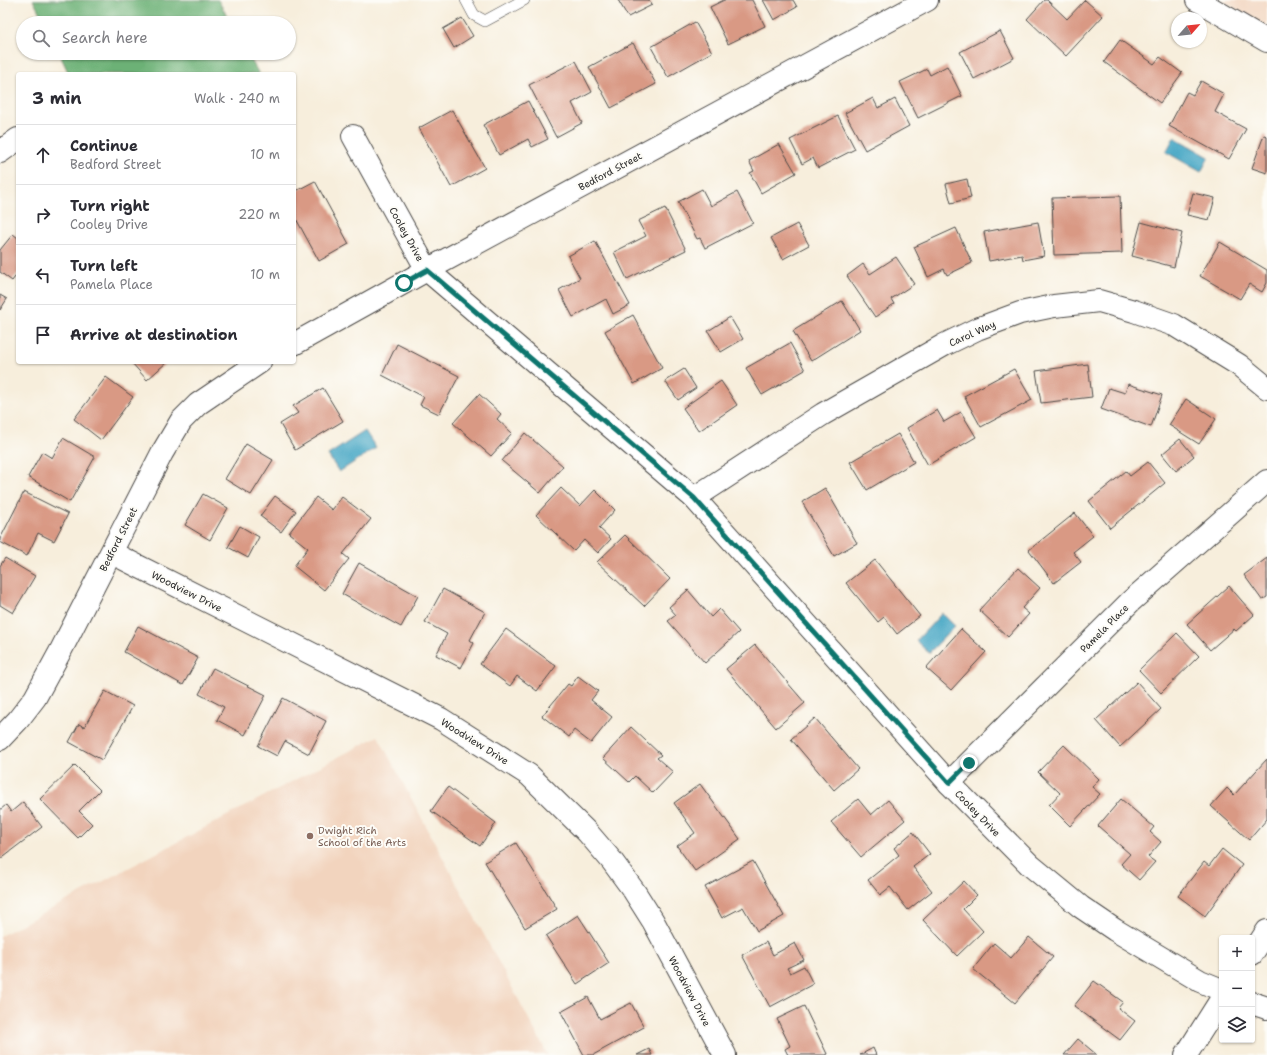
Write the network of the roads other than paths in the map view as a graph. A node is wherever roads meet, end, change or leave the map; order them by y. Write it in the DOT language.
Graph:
graph roads {
  1 [pos="466,0"];
  2 [pos="524,0"];
  3 [pos="927,0"];
  4 [pos="1197,0"];
  5 [pos="1267,41"];
  6 [pos="353,136"];
  7 [pos="16,140"];
  8 [pos="0,152"];
  9 [pos="427,270"];
  10 [pos="296,343"];
  11 [pos="257,364"];
  12 [pos="1267,388"];
  13 [pos="1267,481"];
  14 [pos="694,498"];
  15 [pos="112,553"];
  16 [pos="0,739"];
  17 [pos="949,783"];
  18 [pos="1267,931"];
  19 [pos="1255,949"];
  20 [pos="1219,989"];
  21 [pos="1219,1003"];
  22 [pos="1255,1004"];
  23 [pos="1267,1008"];
  24 [pos="725,1055"];
  25 [pos="1186,1055"];
  1 -- 2 [label="lane"];
  3 -- 9 [label="street, Bedford Street"];
  4 -- 5 [label="street"];
  6 -- 9 [label="street, Cooley Drive"];
  7 -- 8 [label="street"];
  9 -- 10 [label="street, Bedford Street"];
  9 -- 14 [label="street, Cooley Drive"];
  11 -- 15 [label="street, Bedford Street"];
  12 -- 14 [label="street, Carol Way"];
  13 -- 17 [label="street, Pamela Place"];
  14 -- 17 [label="street, Cooley Drive"];
  15 -- 16 [label="street, Bedford Street"];
  15 -- 24 [label="street, Woodview Drive"];
  17 -- 20 [label="street, Cooley Drive"];
  18 -- 19 [label="street"];
  21 -- 25 [label="street"];
  22 -- 23 [label="street"];
}
